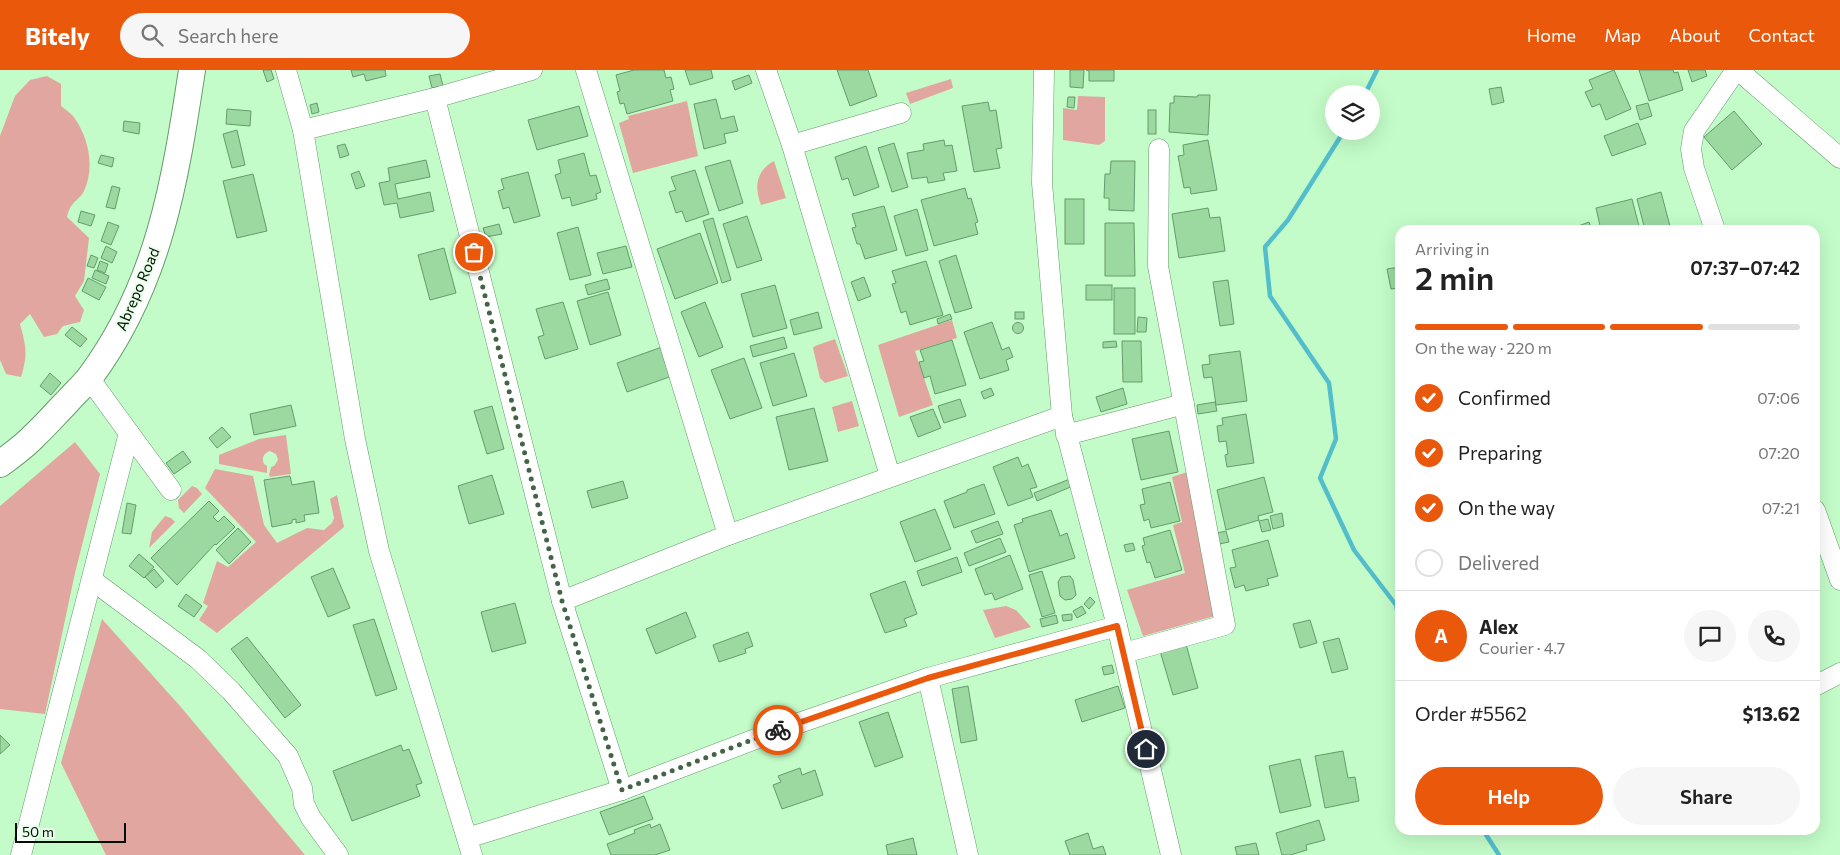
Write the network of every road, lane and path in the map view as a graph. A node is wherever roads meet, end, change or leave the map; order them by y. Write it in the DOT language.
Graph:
graph roads {
  1 [pos="192,70"];
  2 [pos="286,70"];
  3 [pos="532,70"];
  4 [pos="586,70"];
  5 [pos="766,70"];
  6 [pos="1044,70"];
  7 [pos="1737,70"];
  8 [pos="510,74"];
  9 [pos="435,98"];
  10 [pos="901,113"];
  11 [pos="303,130"];
  12 [pos="792,145"];
  13 [pos="1159,149"];
  14 [pos="1840,158"];
  15 [pos="1713,225"];
  16 [pos="89,378"];
  17 [pos="1184,404"];
  18 [pos="1064,425"];
  19 [pos="129,432"];
  20 [pos="0,464"];
  21 [pos="890,476"];
  22 [pos="171,490"];
  23 [pos="1820,524"];
  24 [pos="728,535"];
  25 [pos="92,580"];
  26 [pos="1840,580"];
  27 [pos="562,601"];
  28 [pos="1117,626"];
  29 [pos="1124,653"];
  30 [pos="1840,673"];
  31 [pos="928,678"];
  32 [pos="1820,683"];
  33 [pos="622,790"];
  34 [pos="469,847"];
  35 [pos="21,855"];
  36 [pos="338,855"];
  37 [pos="968,855"];
  38 [pos="1171,855"];
  1 -- 16 [label="main road, Abrepo Road"];
  2 -- 11 [label="street"];
  3 -- 8 [label="street"];
  4 -- 24 [label="street"];
  5 -- 12 [label="street"];
  6 -- 18 [label="street"];
  7 -- 14 [label="street"];
  7 -- 15 [label="street"];
  8 -- 9 [label="street"];
  9 -- 11 [label="street"];
  9 -- 27 [label="street"];
  10 -- 12 [label="street"];
  11 -- 34 [label="street"];
  12 -- 21 [label="street"];
  13 -- 17 [label="street"];
  16 -- 19 [label="street"];
  16 -- 20 [label="main road, Abrepo Road"];
  17 -- 18 [label="street"];
  17 -- 29 [label="street"];
  18 -- 21 [label="street"];
  18 -- 28 [label="street"];
  19 -- 22 [label="street"];
  19 -- 25 [label="street"];
  21 -- 24 [label="street"];
  23 -- 26 [label="street"];
  24 -- 27 [label="street"];
  25 -- 35 [label="street"];
  25 -- 36 [label="street"];
  27 -- 33 [label="street"];
  28 -- 29 [label="street"];
  28 -- 31 [label="street"];
  29 -- 38 [label="street"];
  30 -- 32 [label="street"];
  31 -- 33 [label="street"];
  31 -- 37 [label="street"];
  33 -- 34 [label="street"];
}
